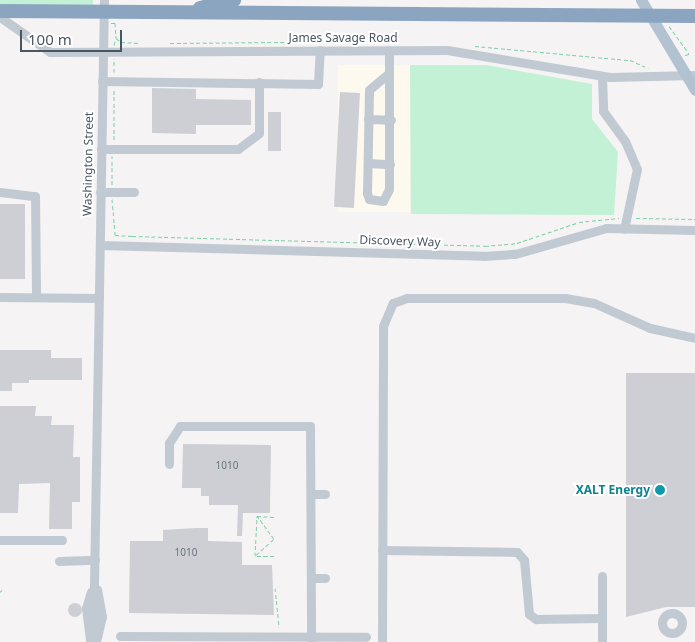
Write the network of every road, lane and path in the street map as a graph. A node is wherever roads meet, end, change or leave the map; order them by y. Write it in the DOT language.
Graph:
graph roads {
  1 [pos="641,0"];
  2 [pos="103,6"];
  3 [pos="233,7"];
  4 [pos="0,11"];
  5 [pos="695,16"];
  6 [pos="0,17"];
  7 [pos="116,38"];
  8 [pos="114,50"];
  9 [pos="320,50"];
  10 [pos="389,50"];
  11 [pos="103,52"];
  12 [pos="389,73"];
  13 [pos="691,76"];
  14 [pos="602,77"];
  15 [pos="102,81"];
  16 [pos="114,81"];
  17 [pos="260,82"];
  18 [pos="695,90"];
  19 [pos="368,119"];
  20 [pos="391,120"];
  21 [pos="101,149"];
  22 [pos="113,149"];
  23 [pos="368,163"];
  24 [pos="390,164"];
  25 [pos="0,192"];
  26 [pos="100,192"];
  27 [pos="112,192"];
  28 [pos="134,192"];
  29 [pos="626,218"];
  30 [pos="695,219"];
  31 [pos="624,228"];
  32 [pos="695,230"];
  33 [pos="100,245"];
  34 [pos="0,297"];
  35 [pos="36,297"];
  36 [pos="99,298"];
  37 [pos="695,338"];
  38 [pos="169,464"];
  39 [pos="311,494"];
  40 [pos="325,494"];
  41 [pos="256,516"];
  42 [pos="274,517"];
  43 [pos="0,540"];
  44 [pos="62,540"];
  45 [pos="382,550"];
  46 [pos="255,556"];
  47 [pos="274,556"];
  48 [pos="59,560"];
  49 [pos="95,560"];
  50 [pos="602,576"];
  51 [pos="311,578"];
  52 [pos="325,578"];
  53 [pos="275,588"];
  54 [pos="602,618"];
  55 [pos="279,627"];
  56 [pos="120,636"];
  57 [pos="366,637"];
  58 [pos="671,637"];
  59 [pos="311,639"];
  60 [pos="94,642"];
  61 [pos="382,642"];
  62 [pos="602,642"];
  1 -- 13 [label="main road"];
  2 -- 3 [label="highway"];
  2 -- 4 [label="highway"];
  2 -- 11 [label="street, Washington Street"];
  3 -- 5 [label="highway"];
  6 -- 11 [label="street, James Savage Road"];
  7 -- 8 [label="path"];
  8 -- 9 [label="street, James Savage Road"];
  8 -- 11 [label="street, James Savage Road"];
  8 -- 16 [label="path"];
  9 -- 10 [label="street, James Savage Road"];
  9 -- 17 [label="street"];
  10 -- 12 [label="street"];
  10 -- 14 [label="street, James Savage Road"];
  11 -- 15 [label="street, Washington Street"];
  12 -- 19 [label="street"];
  12 -- 20 [label="street"];
  13 -- 14 [label="street, James Savage Road"];
  13 -- 18 [label="main road"];
  14 -- 29 [label="street"];
  15 -- 16 [label="street"];
  15 -- 21 [label="street, Washington Street"];
  16 -- 17 [label="street"];
  16 -- 22 [label="path"];
  17 -- 22 [label="street"];
  19 -- 20 [label="street"];
  19 -- 23 [label="street"];
  20 -- 24 [label="street"];
  21 -- 22 [label="street"];
  21 -- 26 [label="street, Washington Street"];
  22 -- 27 [label="path"];
  23 -- 24 [label="street"];
  23 -- 24 [label="street"];
  25 -- 35 [label="street"];
  26 -- 27 [label="street"];
  26 -- 33 [label="street, Washington Street"];
  27 -- 28 [label="street"];
  27 -- 29 [label="path"];
  29 -- 30 [label="path"];
  29 -- 31 [label="street"];
  31 -- 32 [label="street, Discovery Way"];
  31 -- 33 [label="street, Discovery Way"];
  33 -- 36 [label="street, Washington Street"];
  34 -- 35 [label="street"];
  35 -- 36 [label="street"];
  36 -- 49 [label="street, Washington Street"];
  37 -- 45 [label="street"];
  38 -- 39 [label="street"];
  39 -- 40 [label="street"];
  39 -- 51 [label="street"];
  41 -- 42 [label="path"];
  41 -- 46 [label="path"];
  41 -- 46 [label="path"];
  43 -- 44 [label="street"];
  45 -- 54 [label="street"];
  45 -- 61 [label="street"];
  46 -- 47 [label="path"];
  48 -- 49 [label="street"];
  49 -- 60 [label="street, Washington Street"];
  50 -- 54 [label="street"];
  51 -- 52 [label="street"];
  51 -- 59 [label="street"];
  53 -- 55 [label="path"];
  54 -- 62 [label="street"];
  56 -- 59 [label="street"];
  57 -- 59 [label="street"];
  58 -- 58 [label="street"];
}
